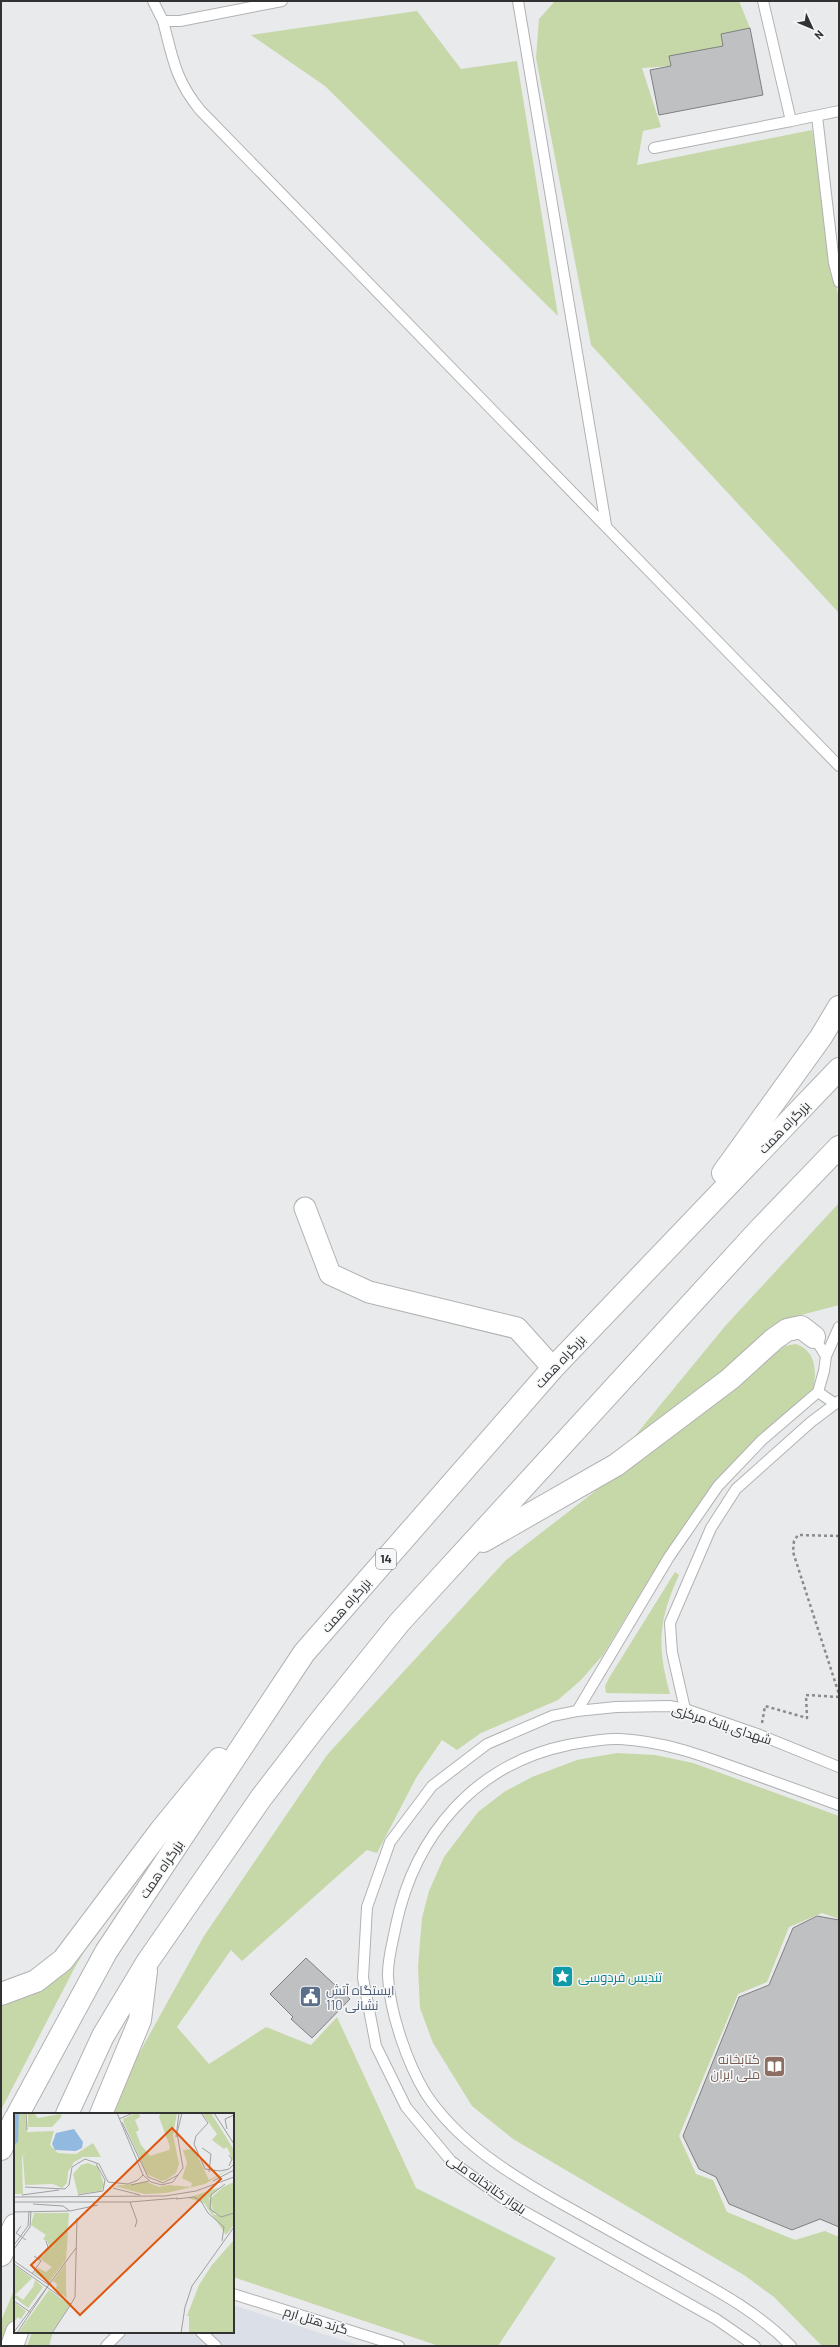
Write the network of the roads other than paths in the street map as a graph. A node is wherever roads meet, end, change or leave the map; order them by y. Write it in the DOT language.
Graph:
graph roads {
  1 [pos="153,1"];
  2 [pos="282,1"];
  3 [pos="518,1"];
  4 [pos="764,1"];
  5 [pos="163,21"];
  6 [pos="839,111"];
  7 [pos="817,116"];
  8 [pos="791,121"];
  9 [pos="654,148"];
  10 [pos="839,282"];
  11 [pos="606,525"];
  12 [pos="839,766"];
  13 [pos="839,1006"];
  14 [pos="839,1069"];
  15 [pos="839,1147"];
  16 [pos="305,1208"];
  17 [pos="681,1233"];
  18 [pos="839,1327"];
  19 [pos="814,1336"];
  20 [pos="826,1356"];
  21 [pos="553,1368"];
  22 [pos="818,1392"];
  23 [pos="837,1402"];
  24 [pos="465,1551"];
  25 [pos="304,1653"];
  26 [pos="685,1709"];
  27 [pos="577,1711"];
  28 [pos="839,1767"];
  29 [pos="839,1805"];
  30 [pos="148,1961"];
  31 [pos="1,1994"];
  32 [pos="19,2113"];
  33 [pos="67,2113"];
  34 [pos="101,2113"];
  35 [pos="14,2121"];
  36 [pos="1,2149"];
  37 [pos="14,2227"];
  38 [pos="1,2255"];
  39 [pos="234,2294"];
  40 [pos="17,2333"];
  41 [pos="27,2333"];
  42 [pos="119,2333"];
  43 [pos="202,2333"];
  44 [pos="12,2346"];
  45 [pos="23,2346"];
  46 [pos="106,2346"];
  47 [pos="216,2346"];
  48 [pos="399,2346"];
  49 [pos="755,2346"];
  50 [pos="791,2346"];
  1 -- 5 [label="lane"];
  2 -- 5 [label="lane"];
  3 -- 11 [label="lane"];
  4 -- 8 [label="lane"];
  5 -- 11 [label="lane"];
  6 -- 7 [label="lane"];
  7 -- 8 [label="lane"];
  7 -- 10 [label="lane"];
  8 -- 9 [label="lane"];
  11 -- 12 [label="lane"];
  13 -- 17 [label="highway"];
  14 -- 17 [label="highway, بزرگراه همت / 14"];
  15 -- 24 [label="highway"];
  16 -- 21 [label="street"];
  17 -- 21 [label="highway, بزرگراه همت / 14"];
  18 -- 20 [label="lane"];
  19 -- 20 [label="lane"];
  19 -- 24 [label="highway"];
  20 -- 22 [label="lane"];
  21 -- 25 [label="highway, بزرگراه همت / 14"];
  22 -- 23 [label="lane"];
  22 -- 27 [label="lane"];
  23 -- 26 [label="lane"];
  24 -- 30 [label="highway"];
  25 -- 31 [label="highway"];
  25 -- 32 [label="highway, بزرگراه همت / 14"];
  26 -- 27 [label="lane, شهدای بانک مرکزی"];
  26 -- 28 [label="lane, شهدای بانک مرکزی"];
  27 -- 49 [label="lane, بلوار کتابخانه ملی"];
  29 -- 50 [label="lane, بلوار کتابخانه ملی"];
  30 -- 33 [label="highway"];
  30 -- 34 [label="highway"];
  35 -- 36 [label="highway"];
  37 -- 38 [label="highway"];
  39 -- 48 [label="lane, گرند هتل ارم"];
  40 -- 44 [label="highway"];
  41 -- 45 [label="street"];
  42 -- 46 [label="lane"];
  43 -- 47 [label="lane"];
}
